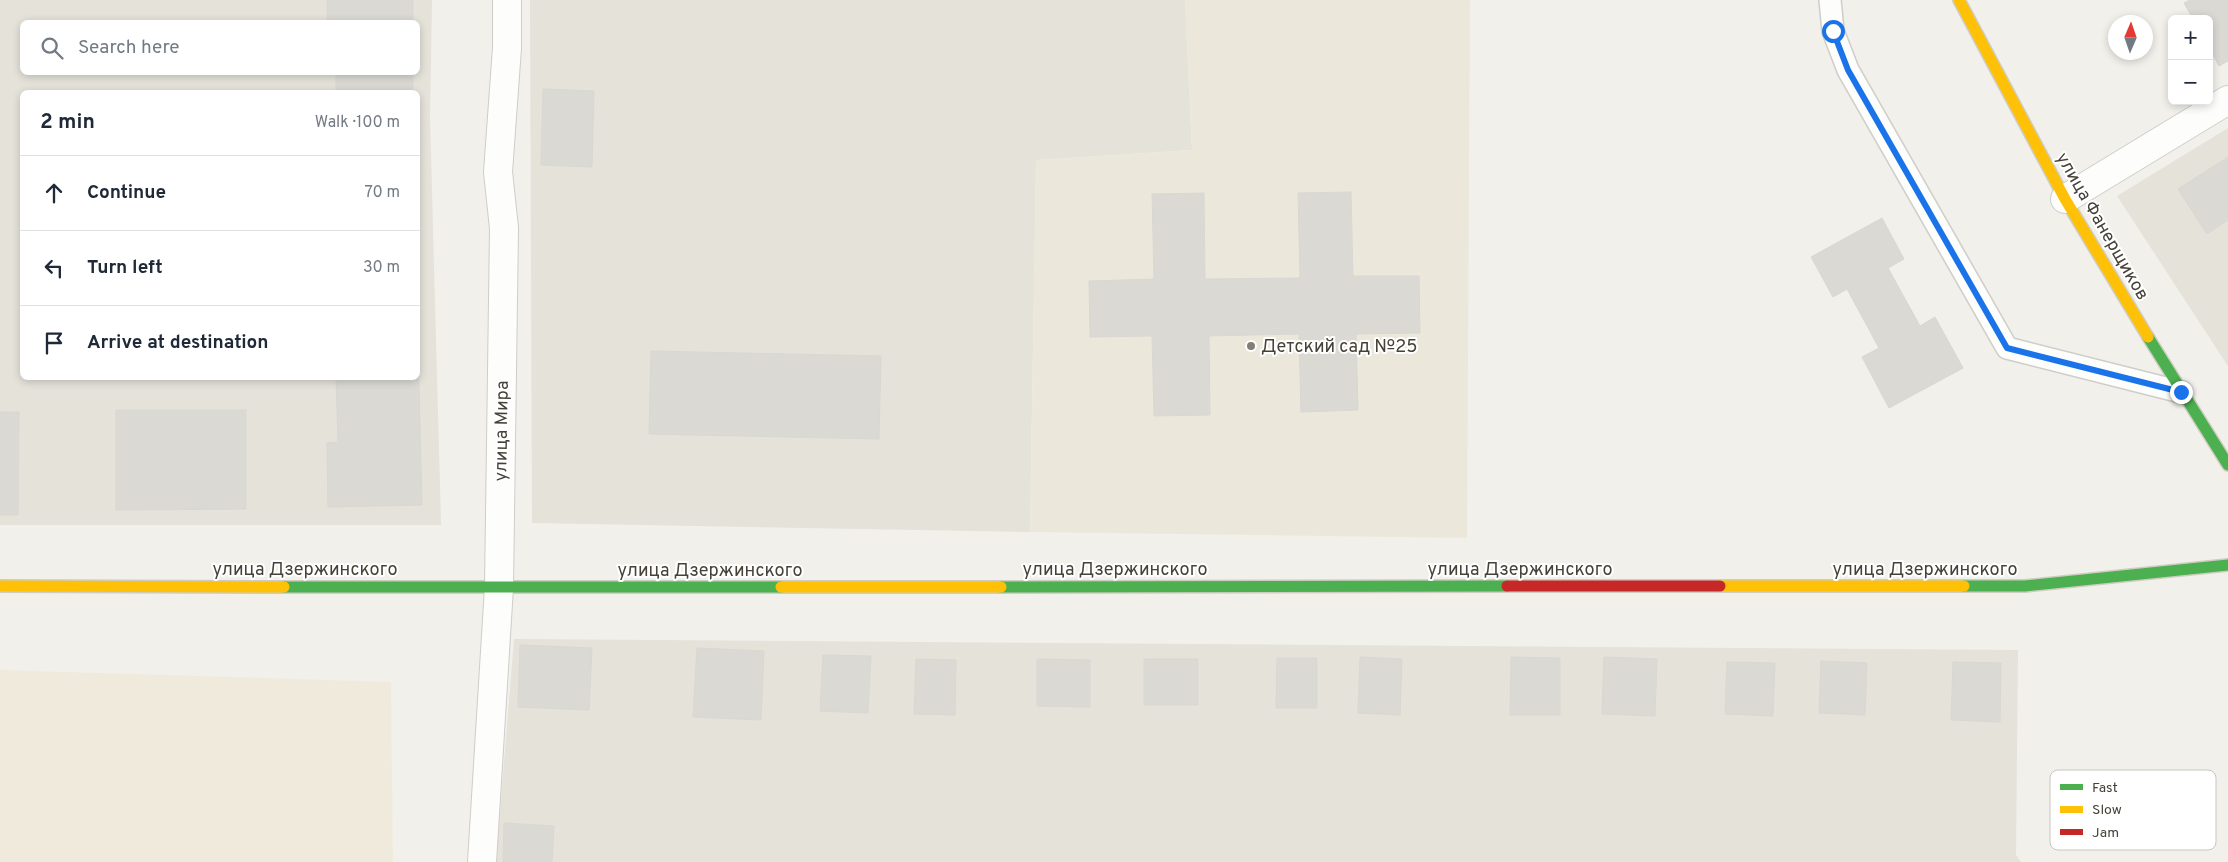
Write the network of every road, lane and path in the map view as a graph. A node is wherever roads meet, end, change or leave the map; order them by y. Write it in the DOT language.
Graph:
graph roads {
  1 [pos="507,0"];
  2 [pos="1830,0"];
  3 [pos="1959,0"];
  4 [pos="2228,100"];
  5 [pos="2065,199"];
  6 [pos="2181,392"];
  7 [pos="2228,465"];
  8 [pos="2228,565"];
  9 [pos="0,586"];
  10 [pos="499,588"];
  11 [pos="482,862"];
  1 -- 10 [label="street, улица Мира"];
  2 -- 6 [label="lane"];
  3 -- 5 [label="street, улица Фанерщиков"];
  4 -- 5 [label="street"];
  5 -- 6 [label="street, улица Фанерщиков"];
  6 -- 7 [label="street, улица Фанерщиков"];
  8 -- 10 [label="street, улица Дзержинского"];
  9 -- 10 [label="street, улица Дзержинского"];
  10 -- 11 [label="street, улица Мира"];
}
